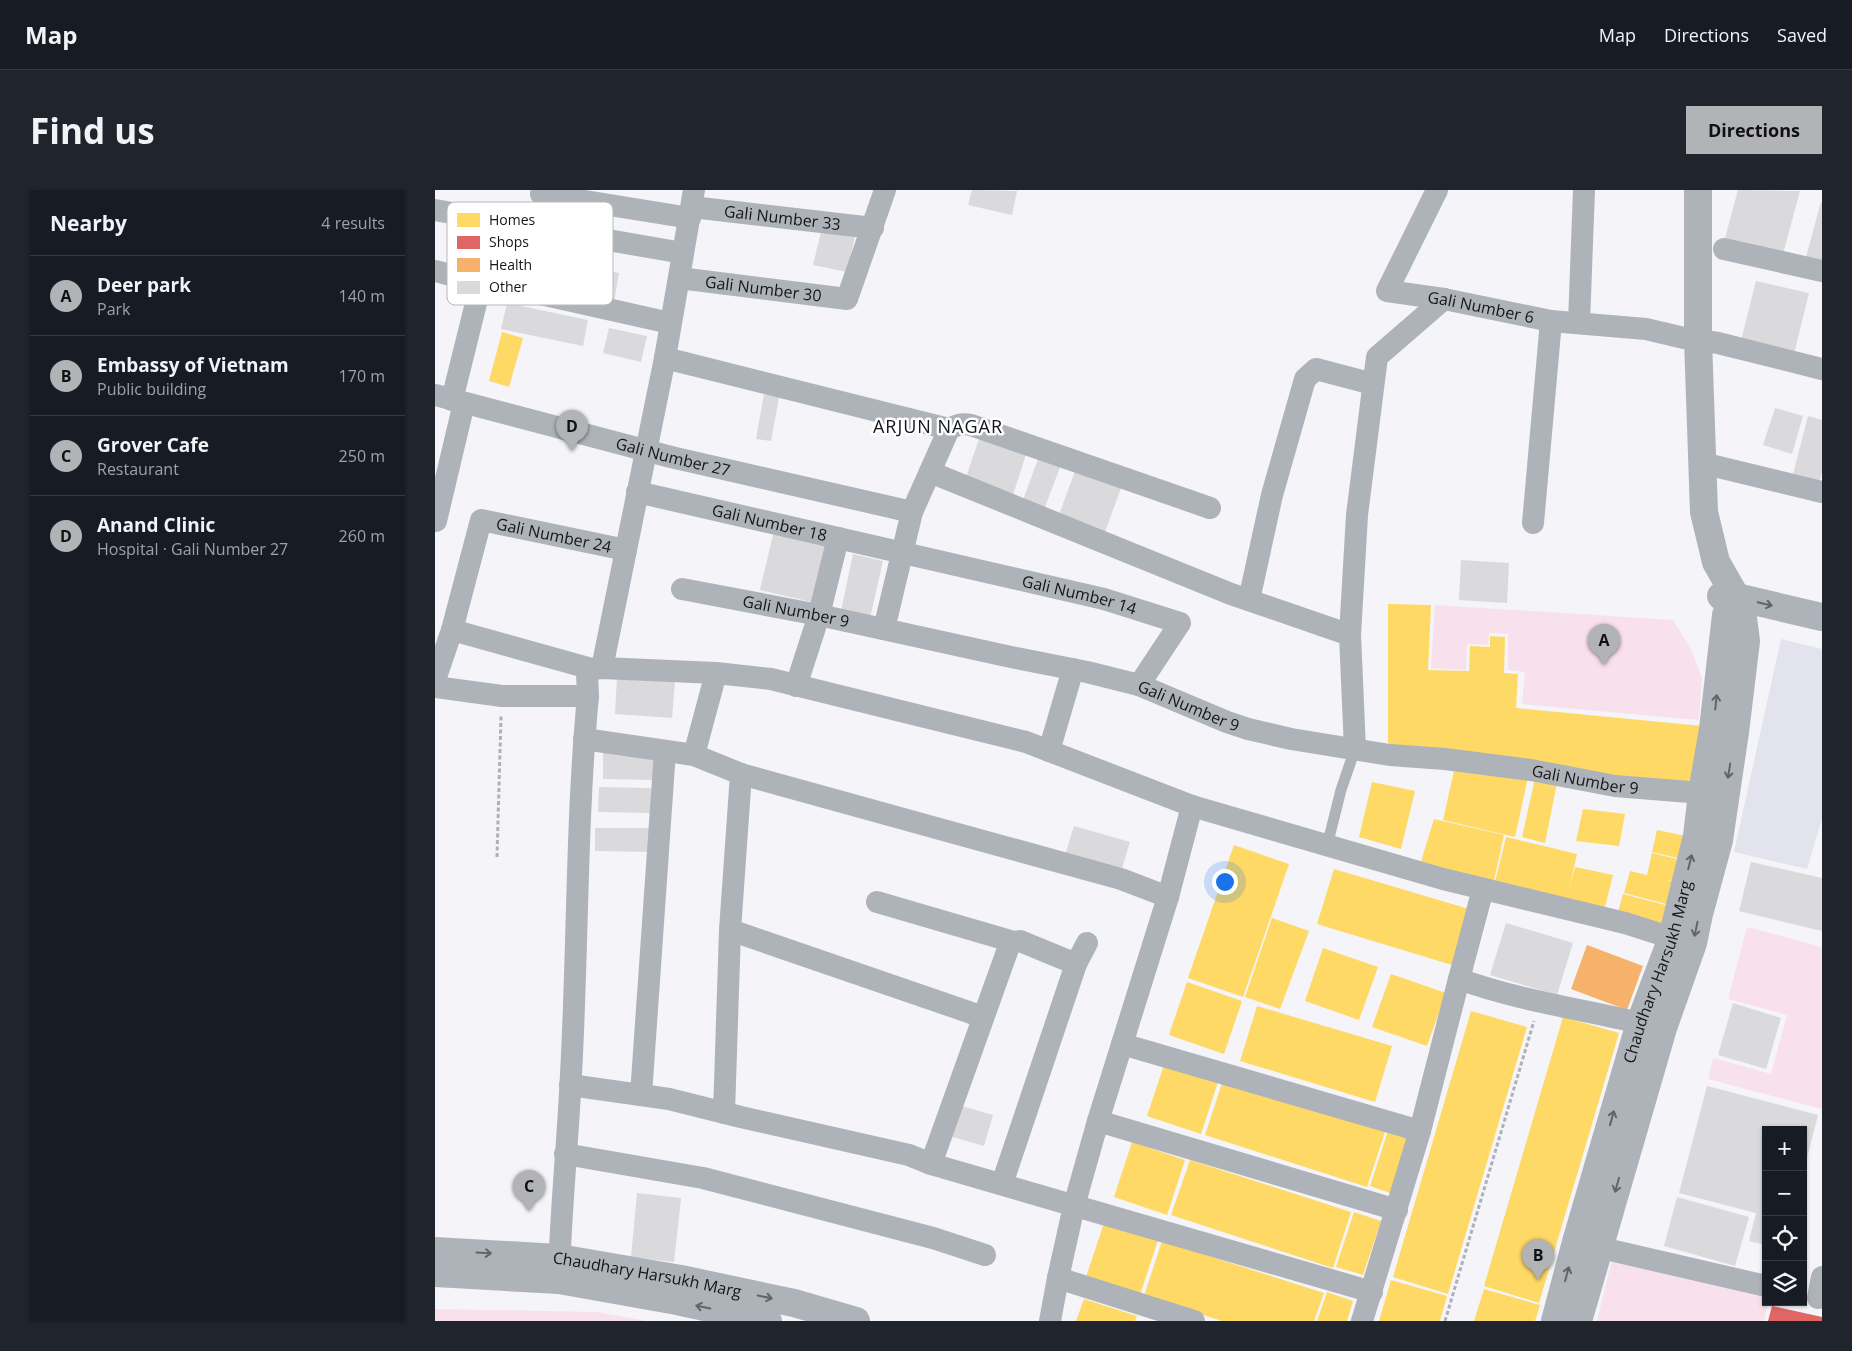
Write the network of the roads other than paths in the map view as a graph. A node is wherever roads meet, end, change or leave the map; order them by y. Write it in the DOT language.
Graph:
graph roads {
  1 [pos="885,190"];
  2 [pos="1437,190"];
  3 [pos="1584,190"];
  4 [pos="1683,190"];
  5 [pos="1698,190"];
  6 [pos="541,194"];
  7 [pos="692,205"];
  8 [pos="873,228"];
  9 [pos="613,241"];
  10 [pos="1724,249"];
  11 [pos="683,253"];
  12 [pos="1822,271"];
  13 [pos="679,278"];
  14 [pos="1444,299"];
  15 [pos="475,305"];
  16 [pos="589,305"];
  17 [pos="1551,321"];
  18 [pos="670,323"];
  19 [pos="1579,323"];
  20 [pos="1691,339"];
  21 [pos="665,358"];
  22 [pos="1822,369"];
  23 [pos="1373,384"];
  24 [pos="450,399"];
  25 [pos="949,429"];
  26 [pos="646,450"];
  27 [pos="1701,463"];
  28 [pos="930,472"];
  29 [pos="637,492"];
  30 [pos="1822,492"];
  31 [pos="1210,508"];
  32 [pos="912,512"];
  33 [pos="436,521"];
  34 [pos="1533,523"];
  35 [pos="838,538"];
  36 [pos="626,550"];
  37 [pos="903,552"];
  38 [pos="682,589"];
  39 [pos="1249,600"];
  40 [pos="1730,607"];
  41 [pos="819,615"];
  42 [pos="1822,617"];
  43 [pos="884,629"];
  44 [pos="452,630"];
  45 [pos="1350,635"];
  46 [pos="1822,636"];
  47 [pos="597,668"];
  48 [pos="1073,669"];
  49 [pos="716,672"];
  50 [pos="435,680"];
  51 [pos="1139,685"];
  52 [pos="796,686"];
  53 [pos="435,687"];
  54 [pos="588,696"];
  55 [pos="583,739"];
  56 [pos="1355,749"];
  57 [pos="665,751"];
  58 [pos="1049,751"];
  59 [pos="694,755"];
  60 [pos="741,774"];
  61 [pos="1701,793"];
  62 [pos="1192,806"];
  63 [pos="1327,846"];
  64 [pos="1483,889"];
  65 [pos="1168,897"];
  66 [pos="877,902"];
  67 [pos="730,930"];
  68 [pos="1672,938"];
  69 [pos="1014,942"];
  70 [pos="1087,943"];
  71 [pos="1076,964"];
  72 [pos="1459,980"];
  73 [pos="983,1017"];
  74 [pos="1640,1023"];
  75 [pos="1122,1044"];
  76 [pos="571,1085"];
  77 [pos="641,1095"];
  78 [pos="724,1113"];
  79 [pos="1098,1121"];
  80 [pos="1420,1131"];
  81 [pos="565,1154"];
  82 [pos="931,1164"];
  83 [pos="1002,1184"];
  84 [pos="1074,1206"];
  85 [pos="1397,1210"];
  86 [pos="1587,1245"];
  87 [pos="435,1251"];
  88 [pos="985,1255"];
  89 [pos="559,1269"];
  90 [pos="435,1273"];
  91 [pos="1058,1278"];
  92 [pos="1762,1285"];
  93 [pos="1372,1292"];
  94 [pos="768,1321"];
  95 [pos="856,1321"];
  96 [pos="1050,1321"];
  97 [pos="1194,1321"];
  98 [pos="1362,1321"];
  99 [pos="1555,1321"];
  100 [pos="1578,1321"];
  1 -- 8 [label="street"];
  2 -- 14 [label="street, Gali Number 6"];
  3 -- 19 [label="street"];
  4 -- 20 [label="street"];
  5 -- 20 [label="street"];
  6 -- 7 [label="street, Gali Number 33"];
  7 -- 8 [label="street, Gali Number 33"];
  7 -- 11 [label="street"];
  8 -- 13 [label="street, Gali Number 30"];
  9 -- 11 [label="street"];
  10 -- 12 [label="street"];
  11 -- 13 [label="street"];
  13 -- 18 [label="street"];
  14 -- 17 [label="street, Gali Number 6"];
  14 -- 23 [label="street"];
  15 -- 24 [label="street"];
  16 -- 18 [label="street"];
  17 -- 19 [label="street, Gali Number 6"];
  17 -- 34 [label="street"];
  18 -- 21 [label="street"];
  19 -- 20 [label="street, Gali Number 6"];
  20 -- 22 [label="street, Gali Number 6"];
  20 -- 27 [label="street"];
  20 -- 40 [label="street"];
  21 -- 25 [label="street"];
  21 -- 26 [label="street"];
  23 -- 39 [label="street"];
  23 -- 45 [label="street"];
  24 -- 26 [label="street, Gali Number 27"];
  24 -- 33 [label="street"];
  25 -- 28 [label="street"];
  25 -- 31 [label="street"];
  26 -- 29 [label="street"];
  26 -- 32 [label="street, Gali Number 27"];
  27 -- 30 [label="street"];
  27 -- 40 [label="street"];
  28 -- 32 [label="street"];
  28 -- 39 [label="street"];
  29 -- 35 [label="street, Gali Number 18"];
  29 -- 36 [label="street"];
  32 -- 37 [label="street"];
  35 -- 37 [label="street, Gali Number 18"];
  35 -- 41 [label="street"];
  36 -- 44 [label="street, Gali Number 24"];
  36 -- 47 [label="street"];
  37 -- 43 [label="street"];
  37 -- 51 [label="street, Gali Number 14"];
  38 -- 41 [label="street, Gali Number 9"];
  39 -- 45 [label="street"];
  40 -- 42 [label="street, one-way"];
  40 -- 46 [label="street"];
  61 -- 40 [label="street, Chaudhary Harsukh Marg, one-way"];
  40 -- 86 [label="street, Chaudhary Harsukh Marg, one-way"];
  41 -- 43 [label="street, Gali Number 9"];
  41 -- 52 [label="street"];
  43 -- 48 [label="street, Gali Number 9"];
  44 -- 47 [label="street"];
  44 -- 50 [label="street"];
  45 -- 56 [label="street"];
  47 -- 49 [label="street"];
  47 -- 54 [label="street"];
  48 -- 51 [label="street, Gali Number 9"];
  48 -- 58 [label="street"];
  49 -- 52 [label="street"];
  49 -- 59 [label="street"];
  51 -- 56 [label="street, Gali Number 9"];
  52 -- 58 [label="street"];
  53 -- 54 [label="street"];
  54 -- 55 [label="street"];
  55 -- 57 [label="street"];
  55 -- 76 [label="street"];
  56 -- 61 [label="street, Gali Number 9"];
  56 -- 63 [label="lane"];
  57 -- 59 [label="street"];
  57 -- 77 [label="street"];
  58 -- 62 [label="street"];
  59 -- 60 [label="street"];
  60 -- 65 [label="street"];
  60 -- 67 [label="street"];
  68 -- 61 [label="street, Chaudhary Harsukh Marg, one-way"];
  62 -- 63 [label="street"];
  62 -- 65 [label="street"];
  63 -- 64 [label="street"];
  64 -- 68 [label="street"];
  64 -- 72 [label="street"];
  65 -- 75 [label="street"];
  66 -- 69 [label="street"];
  67 -- 73 [label="street"];
  67 -- 78 [label="street"];
  68 -- 74 [label="street, Chaudhary Harsukh Marg"];
  69 -- 71 [label="street"];
  69 -- 73 [label="street"];
  70 -- 71 [label="street"];
  71 -- 83 [label="street"];
  72 -- 74 [label="street"];
  72 -- 80 [label="street"];
  73 -- 82 [label="street"];
  86 -- 74 [label="street, Chaudhary Harsukh Marg, one-way"];
  75 -- 79 [label="street"];
  75 -- 80 [label="street"];
  76 -- 77 [label="street"];
  76 -- 81 [label="street"];
  77 -- 78 [label="street"];
  78 -- 82 [label="street"];
  79 -- 84 [label="street"];
  79 -- 85 [label="street"];
  80 -- 85 [label="street"];
  81 -- 88 [label="street"];
  81 -- 89 [label="street"];
  82 -- 83 [label="street"];
  83 -- 84 [label="street"];
  84 -- 91 [label="street"];
  84 -- 93 [label="street"];
  85 -- 93 [label="street"];
  86 -- 92 [label="street"];
  99 -- 86 [label="street, Chaudhary Harsukh Marg, one-way"];
  86 -- 100 [label="street, Chaudhary Harsukh Marg"];
  87 -- 89 [label="street, Chaudhary Harsukh Marg, one-way"];
  89 -- 90 [label="street, Chaudhary Harsukh Marg"];
  94 -- 89 [label="street, Chaudhary Harsukh Marg, one-way"];
  89 -- 95 [label="street, Chaudhary Harsukh Marg, one-way"];
  91 -- 96 [label="street"];
  91 -- 97 [label="street"];
  93 -- 98 [label="street"];
}
